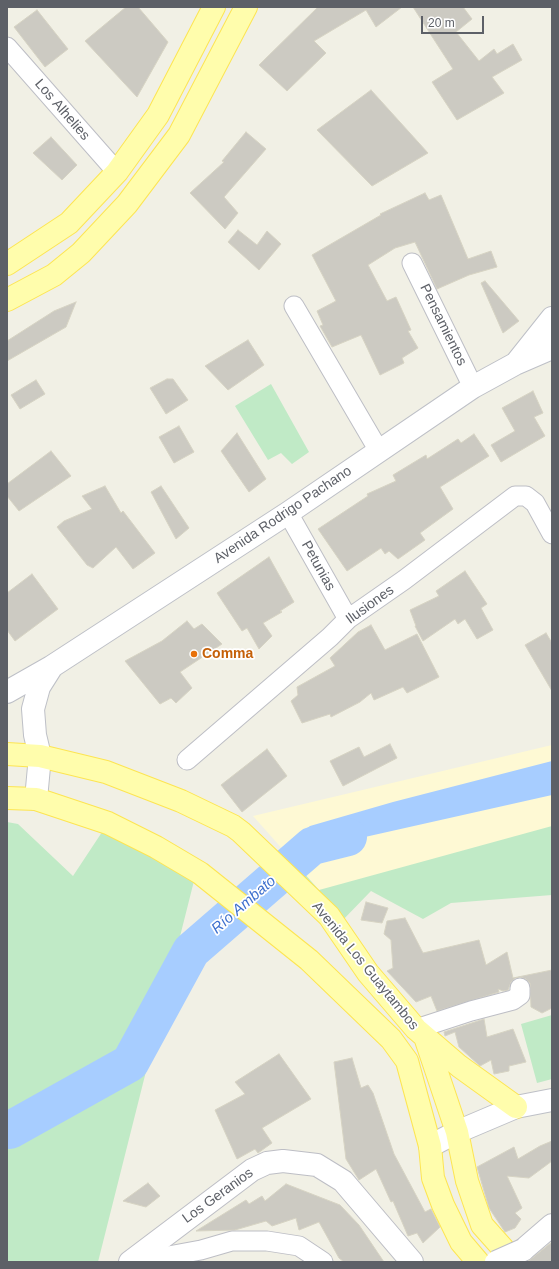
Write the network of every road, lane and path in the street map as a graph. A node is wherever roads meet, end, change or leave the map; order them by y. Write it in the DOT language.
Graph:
graph roads {
  1 [pos="214,7"];
  2 [pos="246,7"];
  3 [pos="7,47"];
  4 [pos="117,172"];
  5 [pos="412,263"];
  6 [pos="7,264"];
  7 [pos="7,300"];
  8 [pos="294,306"];
  9 [pos="552,318"];
  10 [pos="552,348"];
  11 [pos="515,364"];
  12 [pos="473,387"];
  13 [pos="379,451"];
  14 [pos="288,513"];
  15 [pos="552,534"];
  16 [pos="348,619"];
  17 [pos="51,667"];
  18 [pos="7,692"];
  19 [pos="7,754"];
  20 [pos="40,756"];
  21 [pos="187,760"];
  22 [pos="7,798"];
  23 [pos="36,799"];
  24 [pos="520,988"];
  25 [pos="421,1033"];
  26 [pos="552,1100"];
  27 [pos="516,1106"];
  28 [pos="457,1132"];
  29 [pos="430,1146"];
  30 [pos="552,1225"];
  31 [pos="199,1256"];
  32 [pos="519,1256"];
  33 [pos="133,1260"];
  34 [pos="323,1262"];
  35 [pos="412,1262"];
  36 [pos="478,1262"];
  37 [pos="496,1262"];
  1 -- 4 [label="main road"];
  2 -- 7 [label="main road"];
  3 -- 4 [label="street, Los Alhelies"];
  4 -- 6 [label="main road"];
  5 -- 12 [label="street, Pensamientos"];
  8 -- 13 [label="street"];
  9 -- 11 [label="main road, Avenida Rodrigo Pachano"];
  10 -- 11 [label="main road, Avenida Rodrigo Pachano"];
  11 -- 12 [label="main road, Avenida Rodrigo Pachano"];
  12 -- 13 [label="main road, Avenida Rodrigo Pachano"];
  13 -- 14 [label="main road, Avenida Rodrigo Pachano"];
  14 -- 16 [label="street, Petunias"];
  14 -- 17 [label="main road, Avenida Rodrigo Pachano"];
  15 -- 16 [label="street, Ilusiones"];
  16 -- 21 [label="street, Ilusiones"];
  17 -- 18 [label="main road, Avenida Rodrigo Pachano"];
  17 -- 20 [label="main road, Avenida Rodrigo Pachano"];
  19 -- 20 [label="main road, Avenida Los Guaytambos"];
  20 -- 23 [label="main road, Avenida Rodrigo Pachano"];
  20 -- 25 [label="main road, Avenida Los Guaytambos"];
  22 -- 23 [label="main road, Avenida Los Guaytambos"];
  23 -- 29 [label="main road, Avenida Los Guaytambos"];
  24 -- 25 [label="street"];
  25 -- 27 [label="main road"];
  25 -- 28 [label="main road, Avenida Los Guaytambos"];
  26 -- 27 [label="main road"];
  27 -- 28 [label="main road"];
  28 -- 29 [label="main road"];
  28 -- 32 [label="main road, Avenida Los Guaytambos"];
  29 -- 36 [label="main road, Avenida Los Guaytambos"];
  30 -- 32 [label="main road"];
  31 -- 33 [label="street"];
  31 -- 34 [label="street"];
  32 -- 37 [label="main road, bridge"];
  33 -- 35 [label="main road, Los Geranios"];
}
